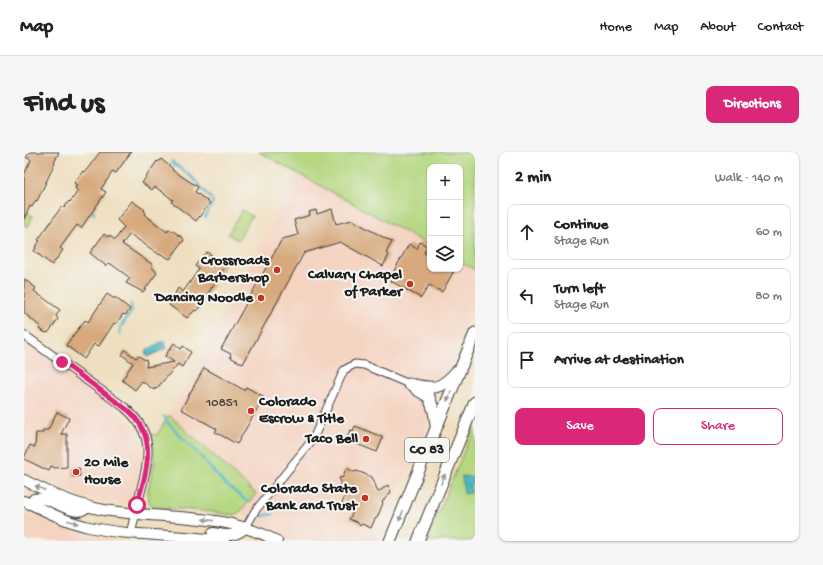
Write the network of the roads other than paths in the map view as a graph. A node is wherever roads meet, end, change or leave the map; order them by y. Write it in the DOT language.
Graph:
graph roads {
  1 [pos="475,333"];
  2 [pos="24,335"];
  3 [pos="462,366"];
  4 [pos="409,384"];
  5 [pos="475,402"];
  6 [pos="436,428"];
  7 [pos="24,480"];
  8 [pos="27,503"];
  9 [pos="87,507"];
  10 [pos="135,513"];
  11 [pos="246,527"];
  12 [pos="131,532"];
  13 [pos="172,536"];
  14 [pos="224,541"];
  15 [pos="277,541"];
  16 [pos="390,541"];
  17 [pos="418,541"];
  1 -- 3 [label="highway, CO 83"];
  2 -- 10 [label="street"];
  3 -- 4 [label="highway"];
  3 -- 6 [label="highway, CO 83, one-way"];
  4 -- 6 [label="highway"];
  4 -- 11 [label="street"];
  17 -- 5 [label="highway, CO 83, one-way"];
  6 -- 16 [label="highway, CO 83, one-way"];
  9 -- 7 [label="main road, one-way"];
  8 -- 9 [label="main road"];
  8 -- 12 [label="main road, one-way"];
  9 -- 10 [label="main road"];
  11 -- 10 [label="main road, one-way"];
  10 -- 12 [label="street"];
  11 -- 13 [label="main road"];
  11 -- 15 [label="main road"];
  12 -- 13 [label="main road"];
  13 -- 14 [label="main road"];
}
